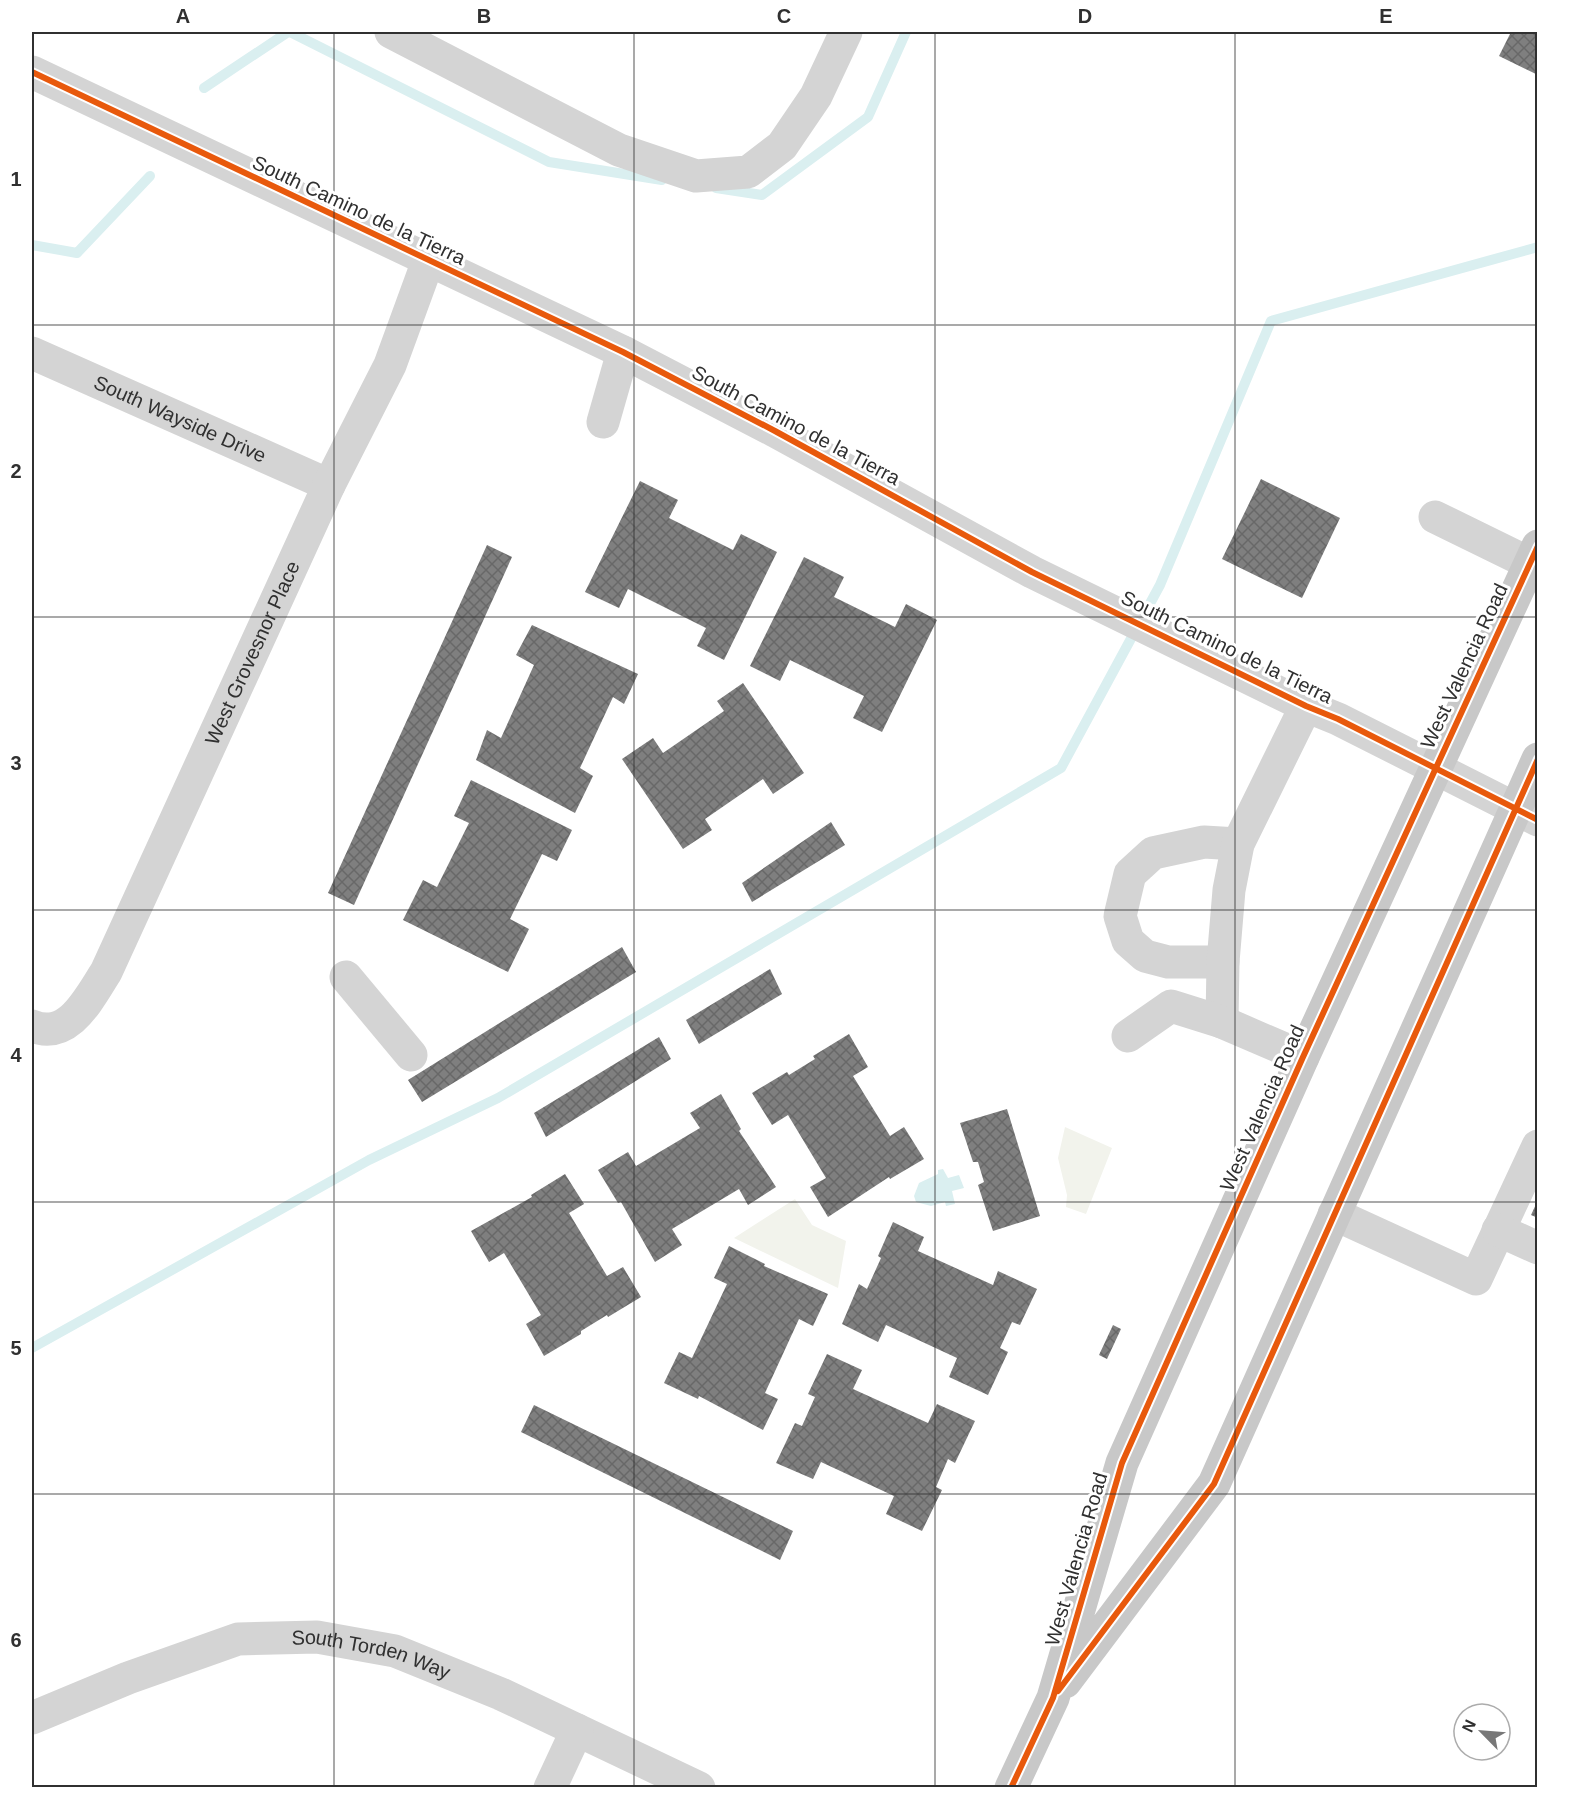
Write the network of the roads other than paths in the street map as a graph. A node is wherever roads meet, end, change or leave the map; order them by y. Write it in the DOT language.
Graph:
graph roads {
  1 [pos="391,32"];
  2 [pos="846,32"];
  3 [pos="32,72"];
  4 [pos="428,261"];
  5 [pos="623,352"];
  6 [pos="35,364"];
  7 [pos="603,422"];
  8 [pos="328,485"];
  9 [pos="1435,517"];
  10 [pos="1533,554"];
  11 [pos="1306,706"];
  12 [pos="1538,759"];
  13 [pos="1435,769"];
  14 [pos="1526,815"];
  15 [pos="1238,844"];
  16 [pos="1223,962"];
  17 [pos="346,976"];
  18 [pos="1222,1022"];
  19 [pos="43,1028"];
  20 [pos="1128,1036"];
  21 [pos="411,1055"];
  22 [pos="1303,1057"];
  23 [pos="1534,1160"];
  24 [pos="1334,1214"];
  25 [pos="1498,1230"];
  26 [pos="1538,1248"];
  27 [pos="1053,1698"];
  28 [pos="32,1718"];
  29 [pos="577,1730"];
  30 [pos="550,1788"];
  31 [pos="699,1788"];
  32 [pos="1011,1788"];
  1 -- 2 [label="street"];
  3 -- 4 [label="street, South Camino de la Tierra"];
  4 -- 5 [label="street, South Camino de la Tierra"];
  4 -- 8 [label="street, West Grovesnor Place"];
  5 -- 7 [label="street"];
  5 -- 11 [label="street, South Camino de la Tierra"];
  6 -- 8 [label="street, South Wayside Drive"];
  8 -- 19 [label="street, West Grovesnor Place"];
  9 -- 10 [label="street"];
  10 -- 13 [label="main road, West Valencia Road"];
  11 -- 13 [label="street, South Camino de la Tierra"];
  11 -- 15 [label="street"];
  12 -- 14 [label="main road, West Valencia Road"];
  13 -- 14 [label="street, South Camino de la Tierra"];
  13 -- 22 [label="main road, West Valencia Road"];
  14 -- 24 [label="main road, West Valencia Road"];
  15 -- 16 [label="street"];
  15 -- 16 [label="street"];
  16 -- 18 [label="street"];
  17 -- 21 [label="street"];
  18 -- 20 [label="street"];
  18 -- 22 [label="street"];
  22 -- 27 [label="main road, West Valencia Road"];
  23 -- 25 [label="street"];
  24 -- 25 [label="street"];
  24 -- 27 [label="main road, West Valencia Road"];
  25 -- 26 [label="street"];
  27 -- 32 [label="main road, West Valencia Road"];
  28 -- 29 [label="street, South Torden Way"];
  29 -- 30 [label="street"];
  29 -- 31 [label="street, South Torden Way"];
}
